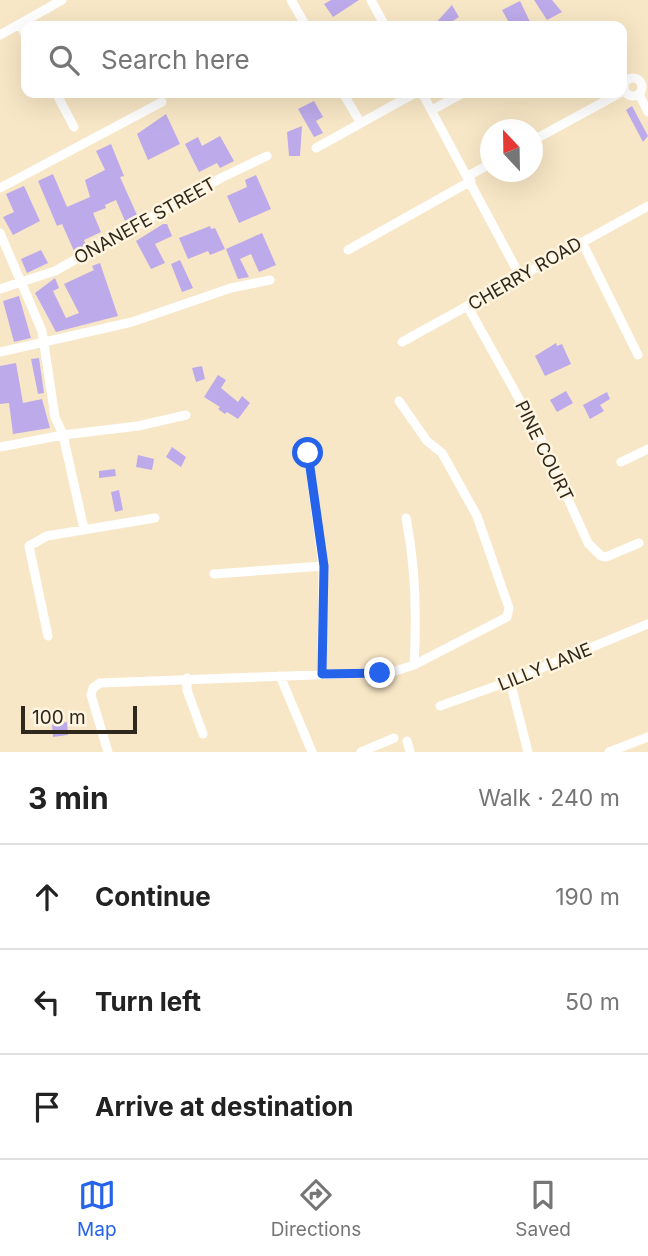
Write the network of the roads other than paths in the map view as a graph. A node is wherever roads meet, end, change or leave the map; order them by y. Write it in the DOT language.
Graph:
graph roads {
  1 [pos="62,0"];
  2 [pos="291,0"];
  3 [pos="371,0"];
  4 [pos="25,21"];
  5 [pos="303,21"];
  6 [pos="382,21"];
  7 [pos="20,24"];
  8 [pos="1,31"];
  9 [pos="627,81"];
  10 [pos="627,94"];
  11 [pos="639,94"];
  12 [pos="59,98"];
  13 [pos="346,98"];
  14 [pos="406,98"];
  15 [pos="425,98"];
  16 [pos="454,98"];
  17 [pos="611,98"];
  18 [pos="162,102"];
  19 [pos="432,110"];
  20 [pos="648,112"];
  21 [pos="360,122"];
  22 [pos="74,127"];
  23 [pos="543,135"];
  24 [pos="316,148"];
  25 [pos="267,156"];
  26 [pos="480,171"];
  27 [pos="469,178"];
  28 [pos="0,188"];
  29 [pos="648,206"];
  30 [pos="0,233"];
  31 [pos="582,242"];
  32 [pos="348,250"];
  33 [pos="520,276"];
  34 [pos="270,280"];
  35 [pos="22,284"];
  36 [pos="0,289"];
  37 [pos="468,307"];
  38 [pos="402,342"];
  39 [pos="44,343"];
  40 [pos="0,352"];
  41 [pos="638,355"];
  42 [pos="399,401"];
  43 [pos="186,415"];
  44 [pos="63,435"];
  45 [pos="0,447"];
  46 [pos="648,449"];
  47 [pos="308,453"];
  48 [pos="621,462"];
  49 [pos="155,518"];
  50 [pos="406,518"];
  51 [pos="83,529"];
  52 [pos="639,543"];
  53 [pos="324,566"];
  54 [pos="214,574"];
  55 [pos="648,624"];
  56 [pos="48,636"];
  57 [pos="414,665"];
  58 [pos="322,674"];
  59 [pos="280,676"];
  60 [pos="187,678"];
  61 [pos="510,681"];
  62 [pos="440,706"];
  63 [pos="203,734"];
  64 [pos="648,737"];
  65 [pos="394,738"];
  66 [pos="407,741"];
  67 [pos="108,752"];
  68 [pos="312,752"];
  69 [pos="361,752"];
  70 [pos="410,752"];
  71 [pos="528,752"];
  72 [pos="609,752"];
  1 -- 4 [label="street"];
  2 -- 5 [label="street"];
  3 -- 6 [label="street"];
  7 -- 8 [label="street"];
  9 -- 11 [label="street"];
  10 -- 11 [label="street"];
  11 -- 20 [label="street"];
  12 -- 22 [label="street"];
  13 -- 21 [label="street"];
  14 -- 21 [label="street"];
  15 -- 19 [label="street"];
  16 -- 19 [label="street"];
  17 -- 23 [label="street"];
  18 -- 28 [label="street"];
  19 -- 27 [label="street"];
  21 -- 24 [label="street"];
  25 -- 35 [label="street, ONANEFE STREET"];
  26 -- 27 [label="street"];
  27 -- 32 [label="street"];
  27 -- 33 [label="street"];
  29 -- 31 [label="street, CHERRY ROAD"];
  30 -- 35 [label="street"];
  31 -- 33 [label="street, CHERRY ROAD"];
  31 -- 41 [label="street"];
  33 -- 37 [label="street, CHERRY ROAD"];
  34 -- 39 [label="street"];
  35 -- 36 [label="street, ONANEFE STREET"];
  35 -- 39 [label="street"];
  37 -- 38 [label="street, CHERRY ROAD"];
  37 -- 52 [label="street, PINE COURT"];
  39 -- 40 [label="street"];
  39 -- 44 [label="street"];
  42 -- 57 [label="street"];
  43 -- 44 [label="street"];
  44 -- 45 [label="street"];
  44 -- 51 [label="street"];
  46 -- 48 [label="street"];
  47 -- 53 [label="street"];
  49 -- 51 [label="street"];
  50 -- 57 [label="street"];
  51 -- 56 [label="street"];
  53 -- 54 [label="street"];
  53 -- 58 [label="street"];
  55 -- 61 [label="street, LILLY LANE"];
  57 -- 58 [label="street"];
  58 -- 59 [label="street"];
  59 -- 60 [label="street"];
  59 -- 68 [label="street"];
  60 -- 63 [label="street"];
  60 -- 67 [label="street"];
  61 -- 62 [label="street, LILLY LANE"];
  61 -- 71 [label="street"];
  64 -- 72 [label="street"];
  65 -- 69 [label="street"];
  66 -- 70 [label="street"];
}
